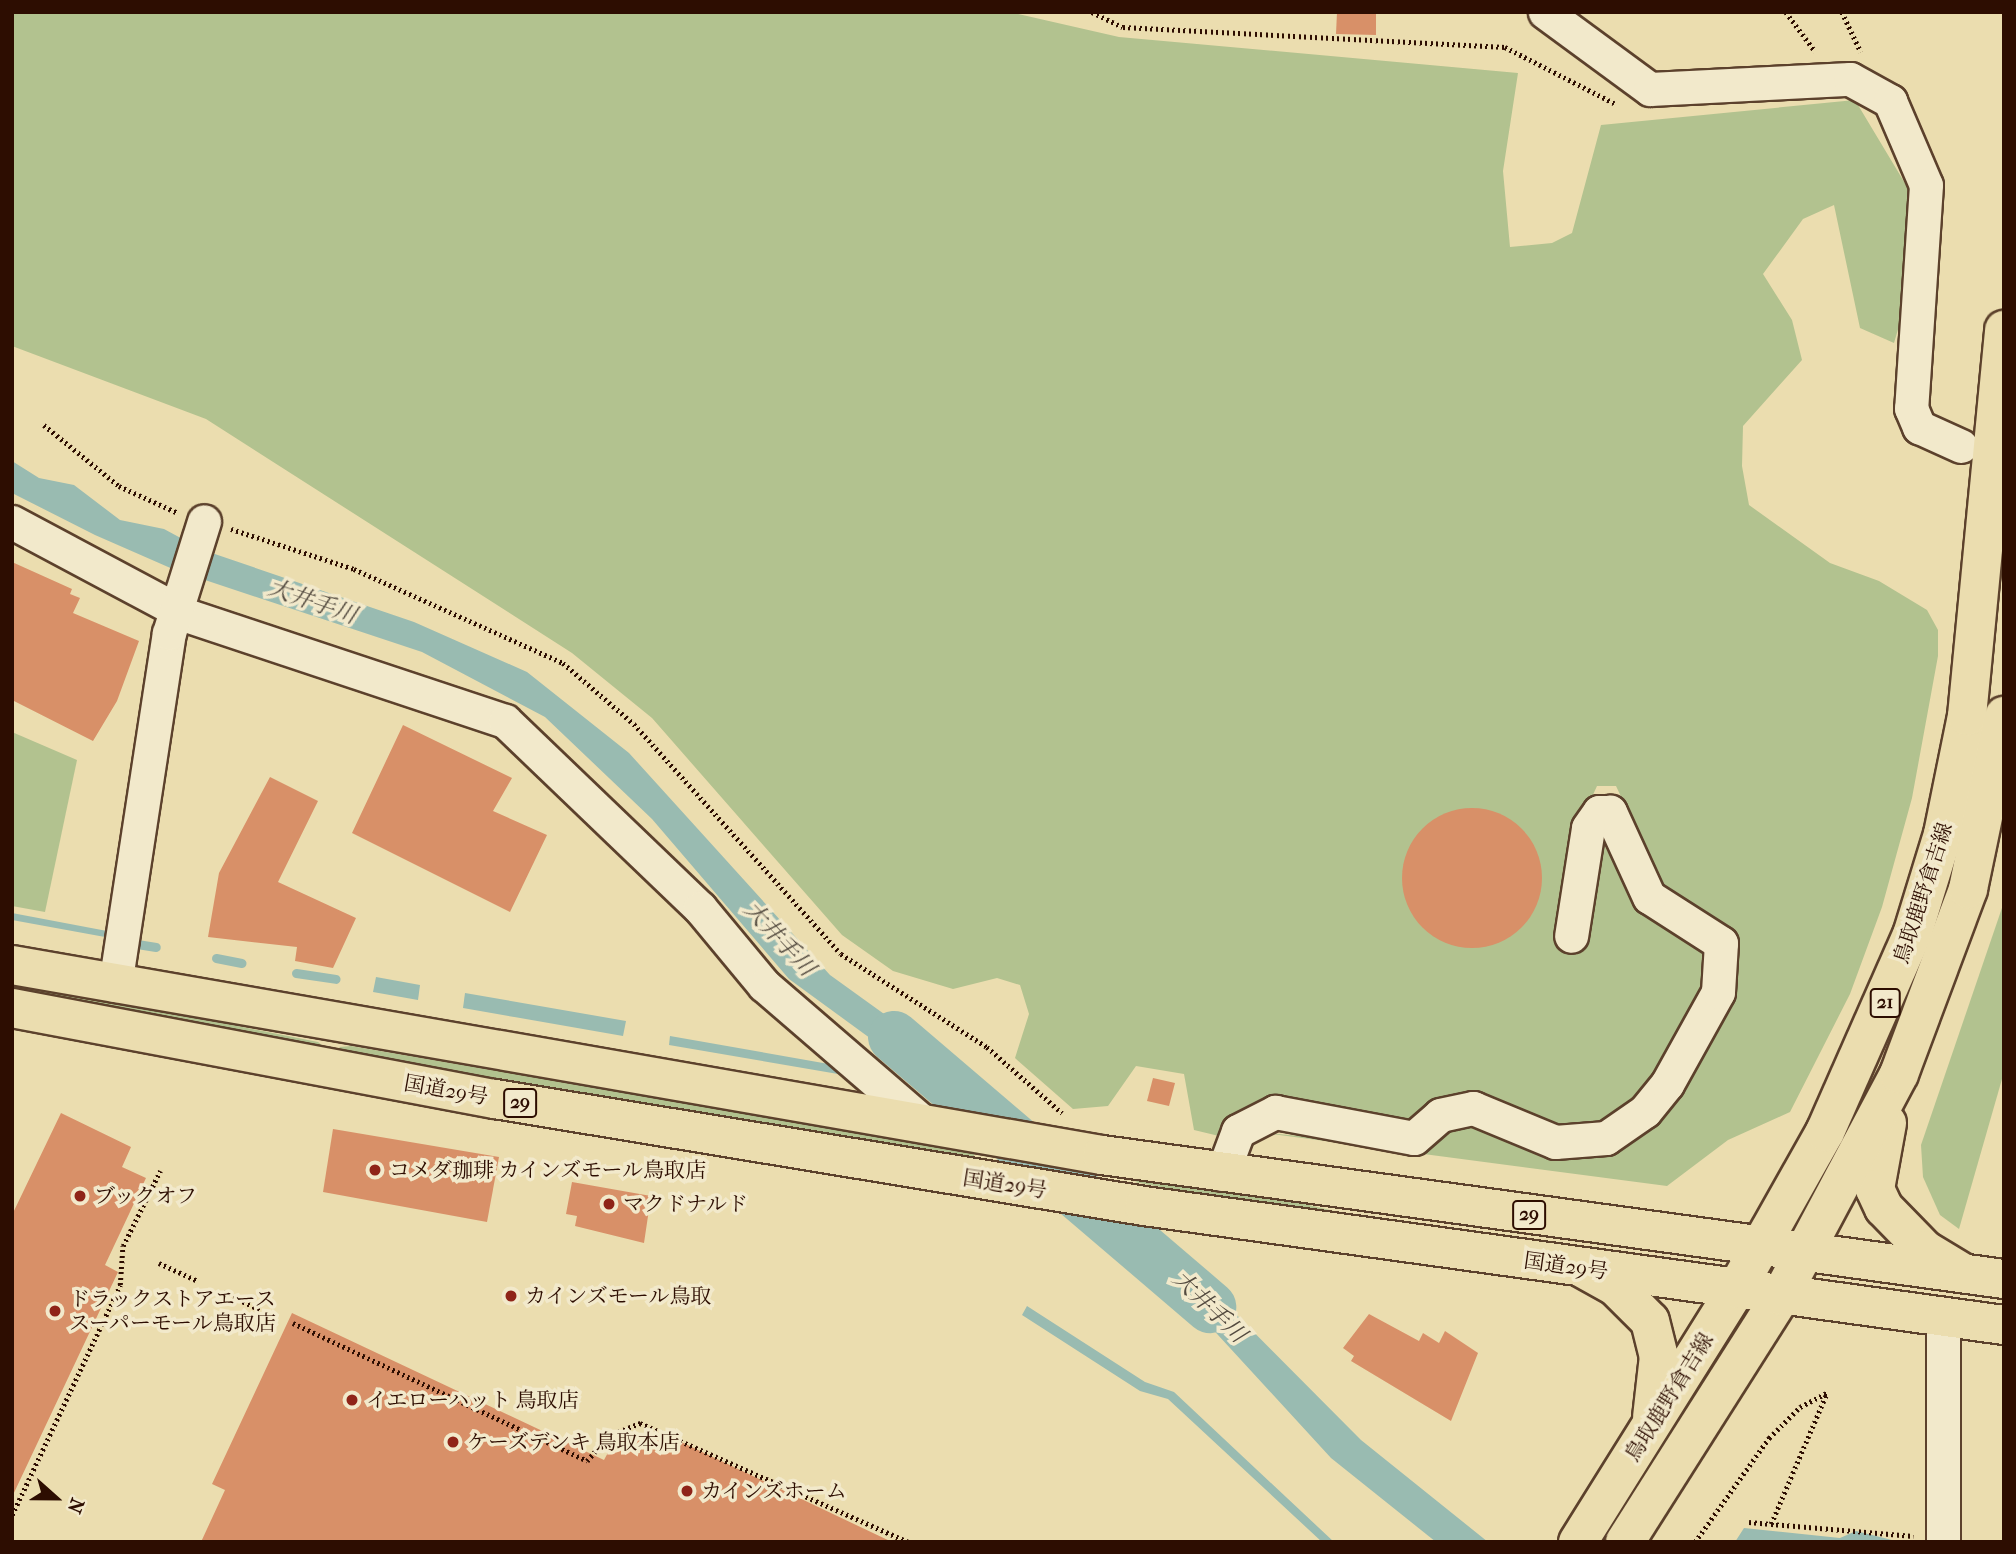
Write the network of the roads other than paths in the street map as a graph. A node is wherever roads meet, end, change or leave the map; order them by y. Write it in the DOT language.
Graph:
graph roads {
  1 [pos="1545,12"];
  2 [pos="2004,330"];
  3 [pos="1961,446"];
  4 [pos="204,521"];
  5 [pos="12,522"];
  6 [pos="174,609"];
  7 [pos="2004,716"];
  8 [pos="1570,936"];
  9 [pos="12,965"];
  10 [pos="115,985"];
  11 [pos="12,1009"];
  12 [pos="1899,1074"];
  13 [pos="943,1128"];
  14 [pos="1222,1174"];
  15 [pos="1761,1246"];
  16 [pos="1805,1251"];
  17 [pos="1582,1268"];
  18 [pos="1982,1276"];
  19 [pos="1737,1288"];
  20 [pos="1781,1296"];
  21 [pos="1973,1320"];
  22 [pos="1650,1430"];
  23 [pos="1578,1542"];
  24 [pos="1625,1542"];
  25 [pos="1943,1542"];
  1 -- 3 [label="street"];
  2 -- 15 [label="main road, 鳥取鹿野倉吉線 / 21"];
  4 -- 6 [label="street"];
  5 -- 6 [label="street"];
  6 -- 10 [label="street"];
  6 -- 13 [label="street"];
  7 -- 12 [label="main road, 鳥取鹿野倉吉線 / 21"];
  8 -- 14 [label="street"];
  9 -- 10 [label="main road, 国道29号 / 29"];
  10 -- 13 [label="main road, 国道29号 / 29"];
  11 -- 17 [label="main road, 国道29号 / 29"];
  12 -- 16 [label="main road, 鳥取鹿野倉吉線 / 21"];
  12 -- 18 [label="main road"];
  13 -- 14 [label="main road, 国道29号 / 29"];
  14 -- 15 [label="main road, 国道29号 / 29"];
  15 -- 16 [label="main road, 国道29号 / 29"];
  15 -- 19 [label="main road, 鳥取鹿野倉吉線 / 21"];
  16 -- 18 [label="main road, 国道29号 / 29"];
  16 -- 20 [label="main road, 鳥取鹿野倉吉線 / 21"];
  17 -- 19 [label="main road, 国道29号 / 29"];
  17 -- 22 [label="main road"];
  19 -- 20 [label="main road, 国道29号 / 29"];
  19 -- 22 [label="main road, 鳥取鹿野倉吉線 / 21"];
  20 -- 21 [label="main road, 国道29号 / 29"];
  20 -- 24 [label="main road, 鳥取鹿野倉吉線 / 21"];
  21 -- 25 [label="street"];
  22 -- 23 [label="main road, 鳥取鹿野倉吉線 / 21"];
}
